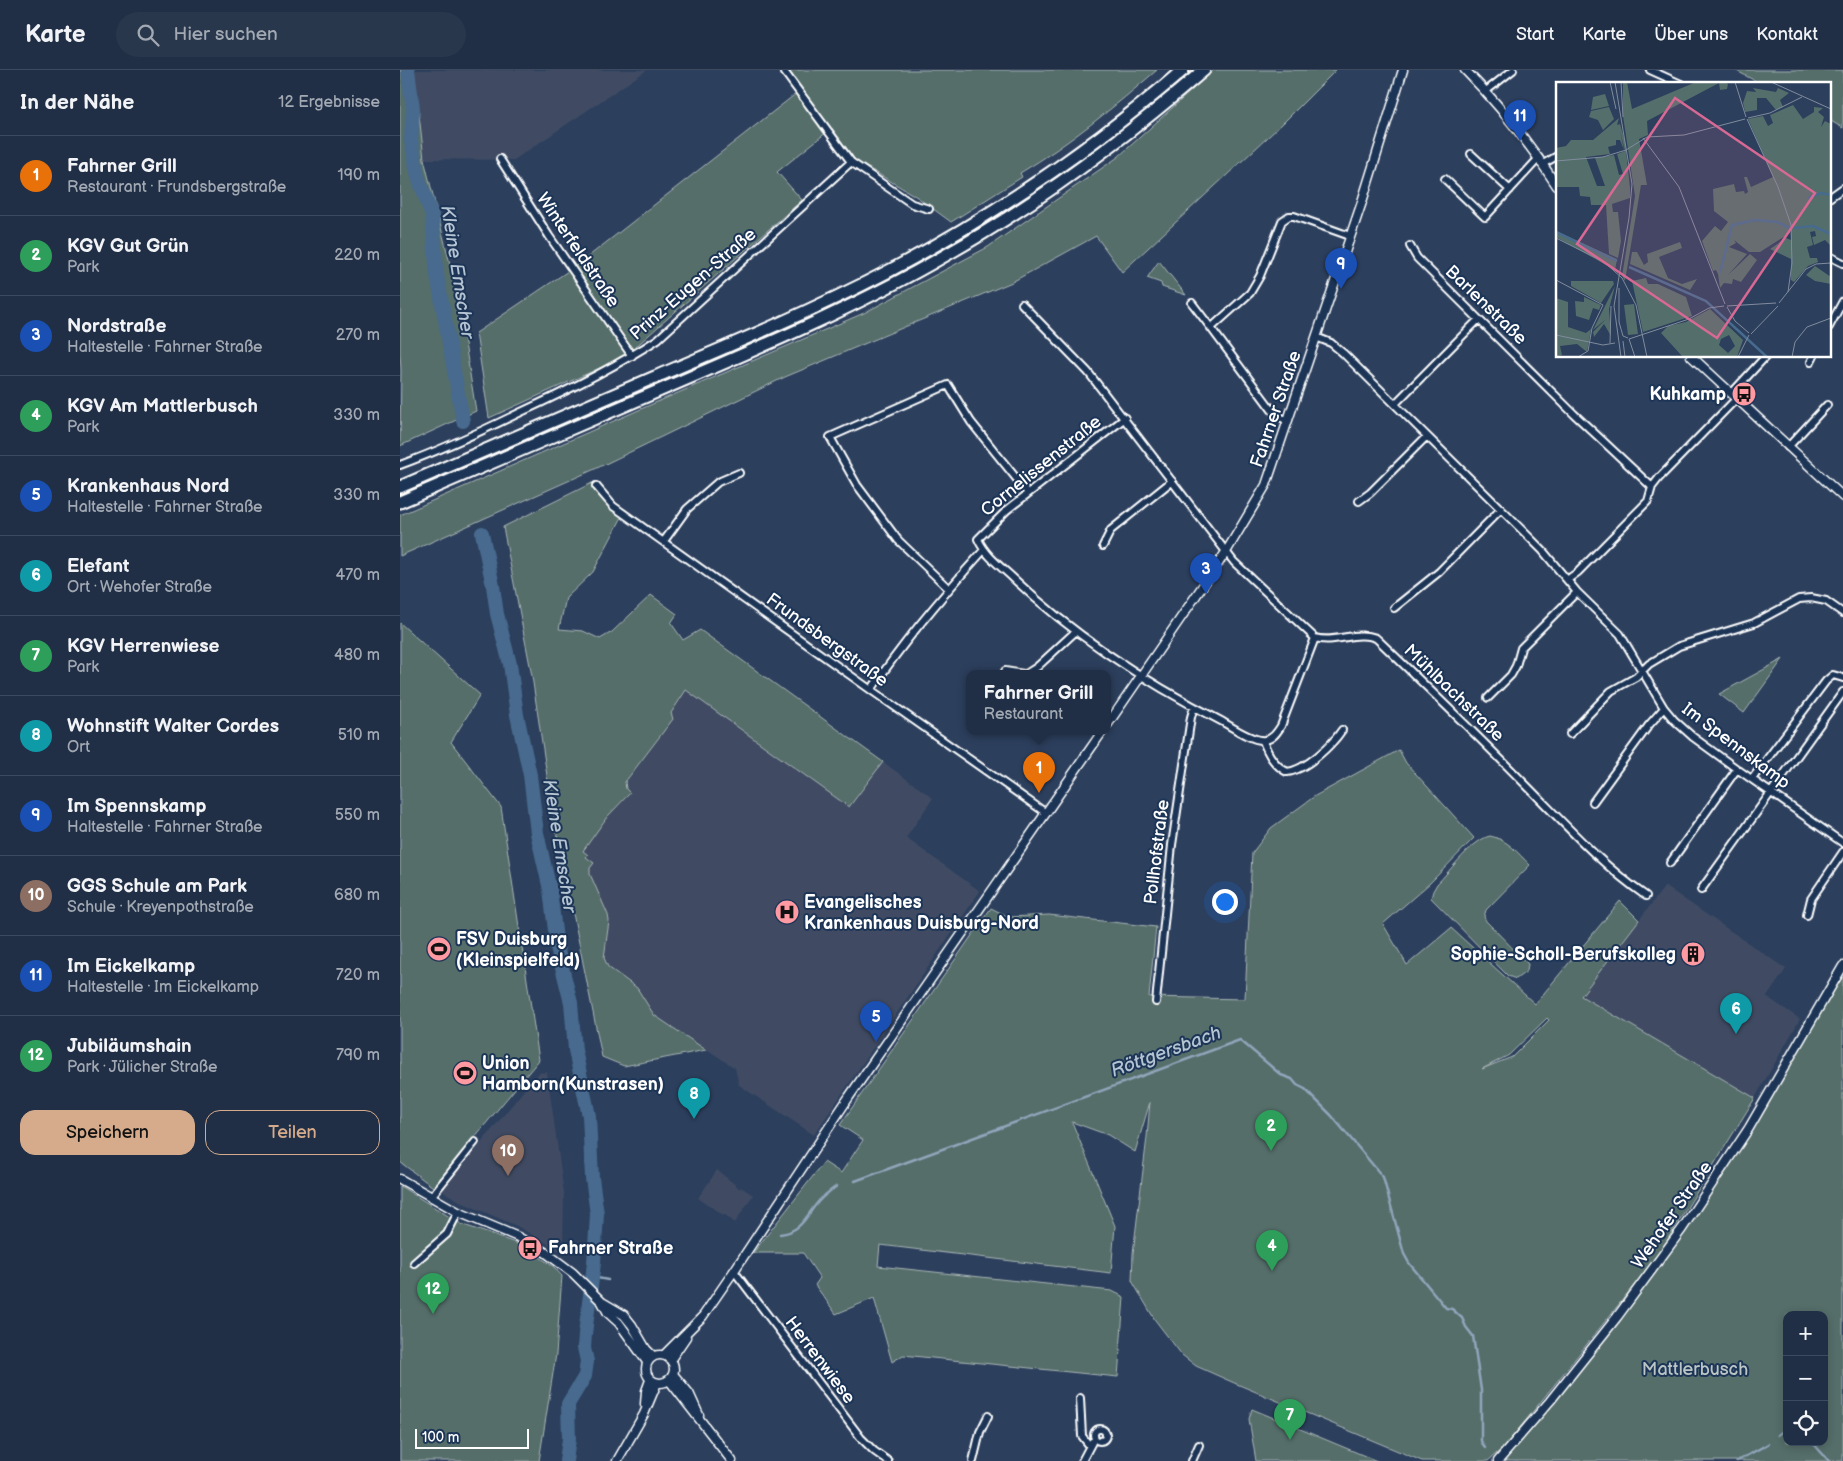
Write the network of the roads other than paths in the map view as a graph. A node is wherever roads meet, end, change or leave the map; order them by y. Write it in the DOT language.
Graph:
graph roads {
  1 [pos="783,70"];
  2 [pos="1183,70"];
  3 [pos="1204,70"];
  4 [pos="1403,70"];
  5 [pos="1465,70"];
  6 [pos="1513,70"];
  7 [pos="1650,70"];
  8 [pos="1677,82"];
  9 [pos="1486,91"];
  10 [pos="1471,154"];
  11 [pos="1556,156"];
  12 [pos="500,159"];
  13 [pos="1541,161"];
  14 [pos="851,162"];
  15 [pos="1445,178"];
  16 [pos="1556,184"];
  17 [pos="1843,188"];
  18 [pos="1510,190"];
  19 [pos="1830,197"];
  20 [pos="929,209"];
  21 [pos="1350,236"];
  22 [pos="1410,246"];
  23 [pos="1830,256"];
  24 [pos="1843,263"];
  25 [pos="1843,301"];
  26 [pos="1192,303"];
  27 [pos="1022,304"];
  28 [pos="1478,320"];
  29 [pos="1830,325"];
  30 [pos="1210,328"];
  31 [pos="1316,337"];
  32 [pos="632,356"];
  33 [pos="1693,358"];
  34 [pos="1764,358"];
  35 [pos="1734,396"];
  36 [pos="1395,404"];
  37 [pos="1827,404"];
  38 [pos="1125,418"];
  39 [pos="1287,421"];
  40 [pos="1427,436"];
  41 [pos="1788,447"];
  42 [pos="400,466"];
  43 [pos="739,473"];
  44 [pos="1172,481"];
  45 [pos="596,486"];
  46 [pos="400,487"];
  47 [pos="1652,487"];
  48 [pos="1028,493"];
  49 [pos="1843,497"];
  50 [pos="1359,501"];
  51 [pos="400,502"];
  52 [pos="1501,509"];
  53 [pos="664,541"];
  54 [pos="1103,546"];
  55 [pos="983,551"];
  56 [pos="1226,552"];
  57 [pos="1567,580"];
  58 [pos="949,589"];
  59 [pos="1577,592"];
  60 [pos="1394,608"];
  61 [pos="1843,613"];
  62 [pos="1075,632"];
  63 [pos="1315,638"];
  64 [pos="1031,670"];
  65 [pos="1642,670"];
  66 [pos="1141,677"];
  67 [pos="1843,678"];
  68 [pos="870,690"];
  69 [pos="1843,692"];
  70 [pos="1488,698"];
  71 [pos="1194,707"];
  72 [pos="1664,708"];
  73 [pos="1111,720"];
  74 [pos="1342,730"];
  75 [pos="1570,734"];
  76 [pos="1100,735"];
  77 [pos="1263,741"];
  78 [pos="1737,769"];
  79 [pos="1752,779"];
  80 [pos="1772,793"];
  81 [pos="1594,802"];
  82 [pos="1046,812"];
  83 [pos="1842,841"];
  84 [pos="1843,852"];
  85 [pos="1670,863"];
  86 [pos="1701,890"];
  87 [pos="1646,896"];
  88 [pos="1806,915"];
  89 [pos="1843,966"];
  90 [pos="1156,1002"];
  91 [pos="475,1142"];
  92 [pos="400,1179"];
  93 [pos="431,1197"];
  94 [pos="458,1212"];
  95 [pos="414,1263"];
  96 [pos="734,1271"];
  97 [pos="668,1357"];
  98 [pos="650,1359"];
  99 [pos="671,1377"];
  100 [pos="654,1381"];
  101 [pos="1080,1398"];
  102 [pos="988,1416"];
  103 [pos="1095,1439"];
  104 [pos="1089,1445"];
  105 [pos="1199,1445"];
  106 [pos="616,1461"];
  107 [pos="732,1461"];
  108 [pos="888,1461"];
  109 [pos="973,1461"];
  110 [pos="1082,1461"];
  111 [pos="1192,1461"];
  112 [pos="1498,1461"];
  1 -- 14 [label="street"];
  2 -- 46 [label="highway"];
  3 -- 51 [label="highway"];
  4 -- 21 [label="street, Fahrner Straße"];
  5 -- 9 [label="street"];
  6 -- 9 [label="street"];
  7 -- 8 [label="street"];
  9 -- 13 [label="street"];
  10 -- 18 [label="street"];
  11 -- 13 [label="street"];
  12 -- 32 [label="street, Winterfeldstraße"];
  13 -- 16 [label="street"];
  13 -- 18 [label="street"];
  14 -- 20 [label="street"];
  14 -- 32 [label="street, Prinz-Eugen-Straße"];
  15 -- 18 [label="street"];
  17 -- 19 [label="street"];
  21 -- 30 [label="street"];
  21 -- 31 [label="street, Fahrner Straße"];
  22 -- 28 [label="street, Barlenstraße"];
  23 -- 24 [label="street"];
  25 -- 29 [label="street"];
  26 -- 30 [label="street"];
  27 -- 38 [label="street"];
  28 -- 36 [label="street"];
  28 -- 47 [label="street, Barlenstraße"];
  30 -- 39 [label="street"];
  31 -- 36 [label="street, Im Spennskamp"];
  31 -- 39 [label="street, Fahrner Straße"];
  32 -- 42 [label="street, Prinz-Eugen-Straße"];
  33 -- 35 [label="street"];
  34 -- 35 [label="street"];
  35 -- 41 [label="street"];
  35 -- 47 [label="street"];
  36 -- 40 [label="street, Im Spennskamp"];
  37 -- 41 [label="street"];
  38 -- 44 [label="street"];
  38 -- 48 [label="street, Cornelissenstraße"];
  39 -- 56 [label="street, Fahrner Straße"];
  40 -- 50 [label="street"];
  40 -- 52 [label="street, Im Spennskamp"];
  41 -- 49 [label="street"];
  43 -- 53 [label="street"];
  44 -- 54 [label="street"];
  44 -- 56 [label="street"];
  45 -- 53 [label="street, Frundsbergstraße"];
  47 -- 57 [label="street"];
  48 -- 55 [label="street, Cornelissenstraße"];
  48 -- 58 [label="street"];
  52 -- 57 [label="street, Im Spennskamp"];
  52 -- 60 [label="street"];
  53 -- 68 [label="street, Frundsbergstraße"];
  55 -- 58 [label="street"];
  55 -- 62 [label="street"];
  56 -- 63 [label="street"];
  56 -- 66 [label="street, Fahrner Straße"];
  57 -- 59 [label="street, Im Spennskamp"];
  58 -- 68 [label="street"];
  59 -- 65 [label="street, Im Spennskamp"];
  59 -- 70 [label="street"];
  61 -- 65 [label="street"];
  62 -- 64 [label="street"];
  62 -- 66 [label="street"];
  63 -- 77 [label="street"];
  63 -- 87 [label="street, Mühlbachstraße"];
  65 -- 72 [label="street, Im Spennskamp"];
  65 -- 75 [label="street"];
  66 -- 71 [label="street"];
  66 -- 73 [label="street, Fahrner Straße"];
  67 -- 79 [label="street"];
  68 -- 82 [label="street, Frundsbergstraße"];
  69 -- 80 [label="street"];
  71 -- 77 [label="street"];
  71 -- 90 [label="street, Pollhofstraße"];
  72 -- 78 [label="street, Im Spennskamp"];
  72 -- 81 [label="street"];
  74 -- 77 [label="street"];
  76 -- 82 [label="street"];
  78 -- 79 [label="street, Im Spennskamp"];
  78 -- 85 [label="street"];
  79 -- 80 [label="street, Im Spennskamp"];
  80 -- 83 [label="street, Im Spennskamp"];
  80 -- 86 [label="street"];
  82 -- 96 [label="street"];
  84 -- 88 [label="street"];
  89 -- 112 [label="street, Wehofer Straße"];
  91 -- 93 [label="street"];
  92 -- 93 [label="street"];
  93 -- 94 [label="street"];
  94 -- 95 [label="street"];
  94 -- 98 [label="street"];
  96 -- 97 [label="street"];
  96 -- 108 [label="street, Herrenwiese"];
  97 -- 98 [label="street"];
  97 -- 99 [label="street"];
  98 -- 100 [label="street"];
  99 -- 100 [label="street"];
  99 -- 107 [label="street"];
  100 -- 106 [label="street"];
  101 -- 104 [label="street"];
  102 -- 109 [label="street"];
  103 -- 104 [label="street"];
  104 -- 110 [label="street"];
  105 -- 111 [label="street"];
}
